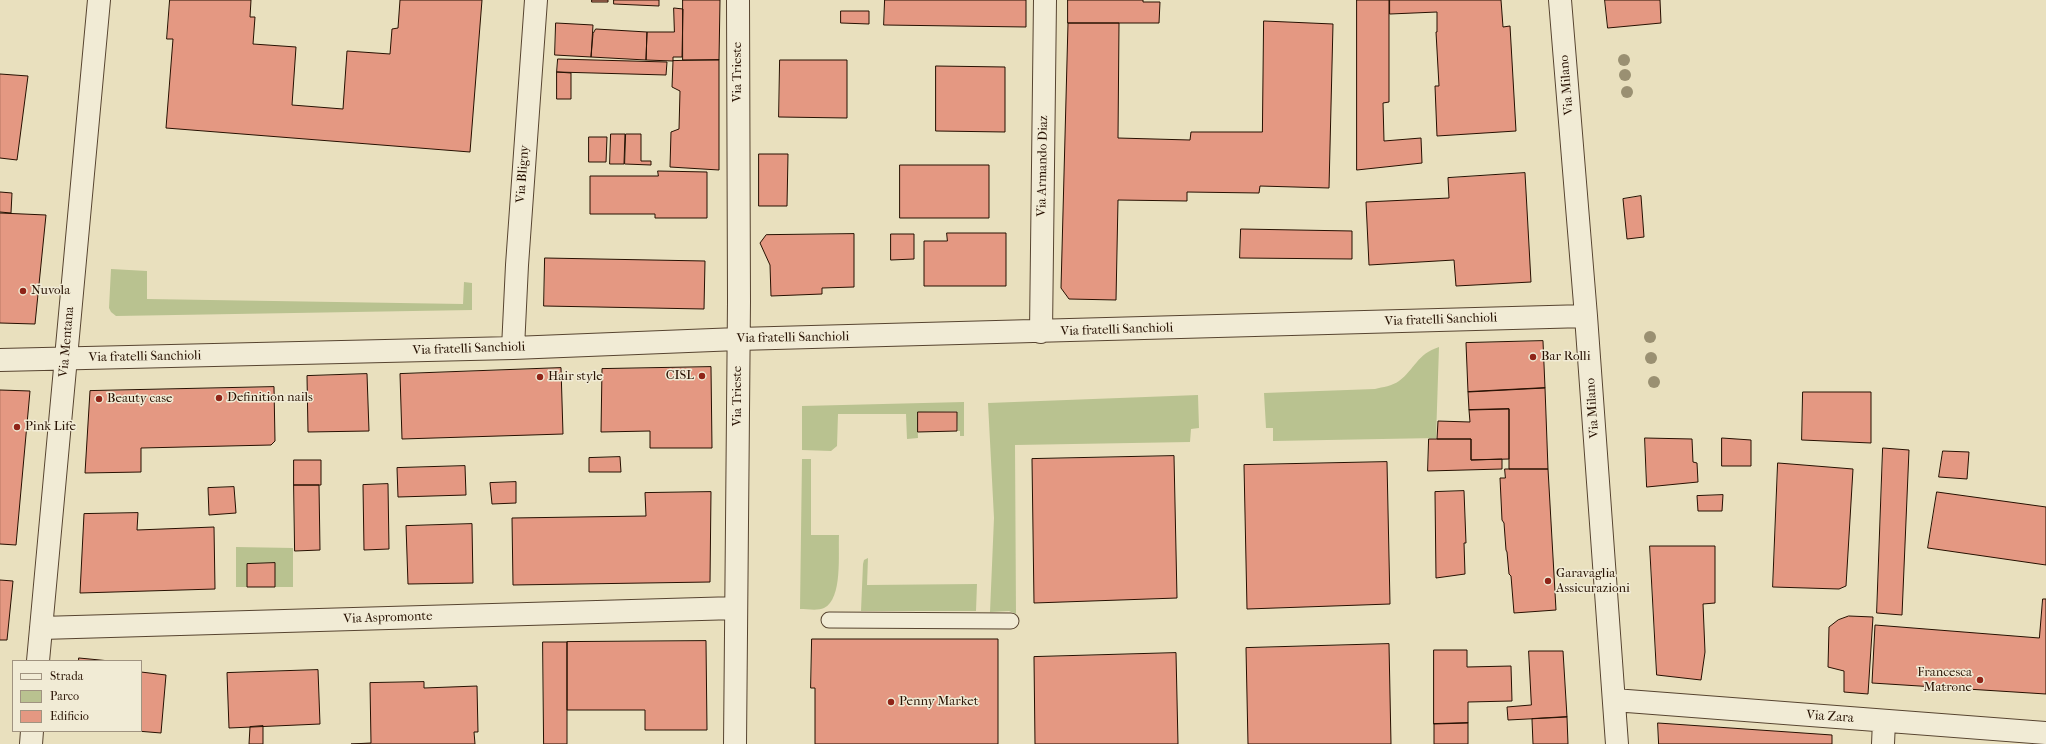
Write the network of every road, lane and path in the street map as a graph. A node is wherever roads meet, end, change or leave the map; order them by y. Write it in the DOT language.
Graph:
graph roads {
  1 [pos="99,0"];
  2 [pos="536,0"];
  3 [pos="738,0"];
  4 [pos="1045,0"];
  5 [pos="1560,0"];
  6 [pos="1586,316"];
  7 [pos="1041,332"];
  8 [pos="738,339"];
  9 [pos="513,348"];
  10 [pos="66,359"];
  11 [pos="0,360"];
  12 [pos="736,608"];
  13 [pos="829,620"];
  14 [pos="1011,621"];
  15 [pos="41,628"];
  16 [pos="38,660"];
  17 [pos="1614,700"];
  18 [pos="1884,721"];
  19 [pos="32,732"];
  20 [pos="2046,733"];
  21 [pos="31,744"];
  22 [pos="735,744"];
  23 [pos="1617,744"];
  24 [pos="1883,744"];
  1 -- 10 [label="street, Via Mentana"];
  2 -- 9 [label="street, Via Bligny"];
  3 -- 8 [label="street, Via Trieste"];
  4 -- 7 [label="street, Via Armando Diaz"];
  5 -- 6 [label="street, Via Milano"];
  6 -- 7 [label="street, Via fratelli Sanchioli"];
  6 -- 17 [label="street, Via Milano"];
  7 -- 8 [label="street, Via fratelli Sanchioli"];
  8 -- 9 [label="street, Via fratelli Sanchioli"];
  8 -- 12 [label="street, Via Trieste"];
  9 -- 10 [label="street, Via fratelli Sanchioli"];
  10 -- 11 [label="street, Via fratelli Sanchioli"];
  10 -- 15 [label="street, Via Mentana"];
  12 -- 15 [label="street, Via Aspromonte"];
  12 -- 22 [label="street, Via Trieste"];
  13 -- 14 [label="lane"];
  15 -- 16 [label="street, Via Mentana"];
  17 -- 18 [label="street, Via Zara"];
  17 -- 23 [label="street, Via Milano"];
  18 -- 20 [label="street, Via Zara"];
  18 -- 24 [label="street"];
  19 -- 21 [label="street"];
}
